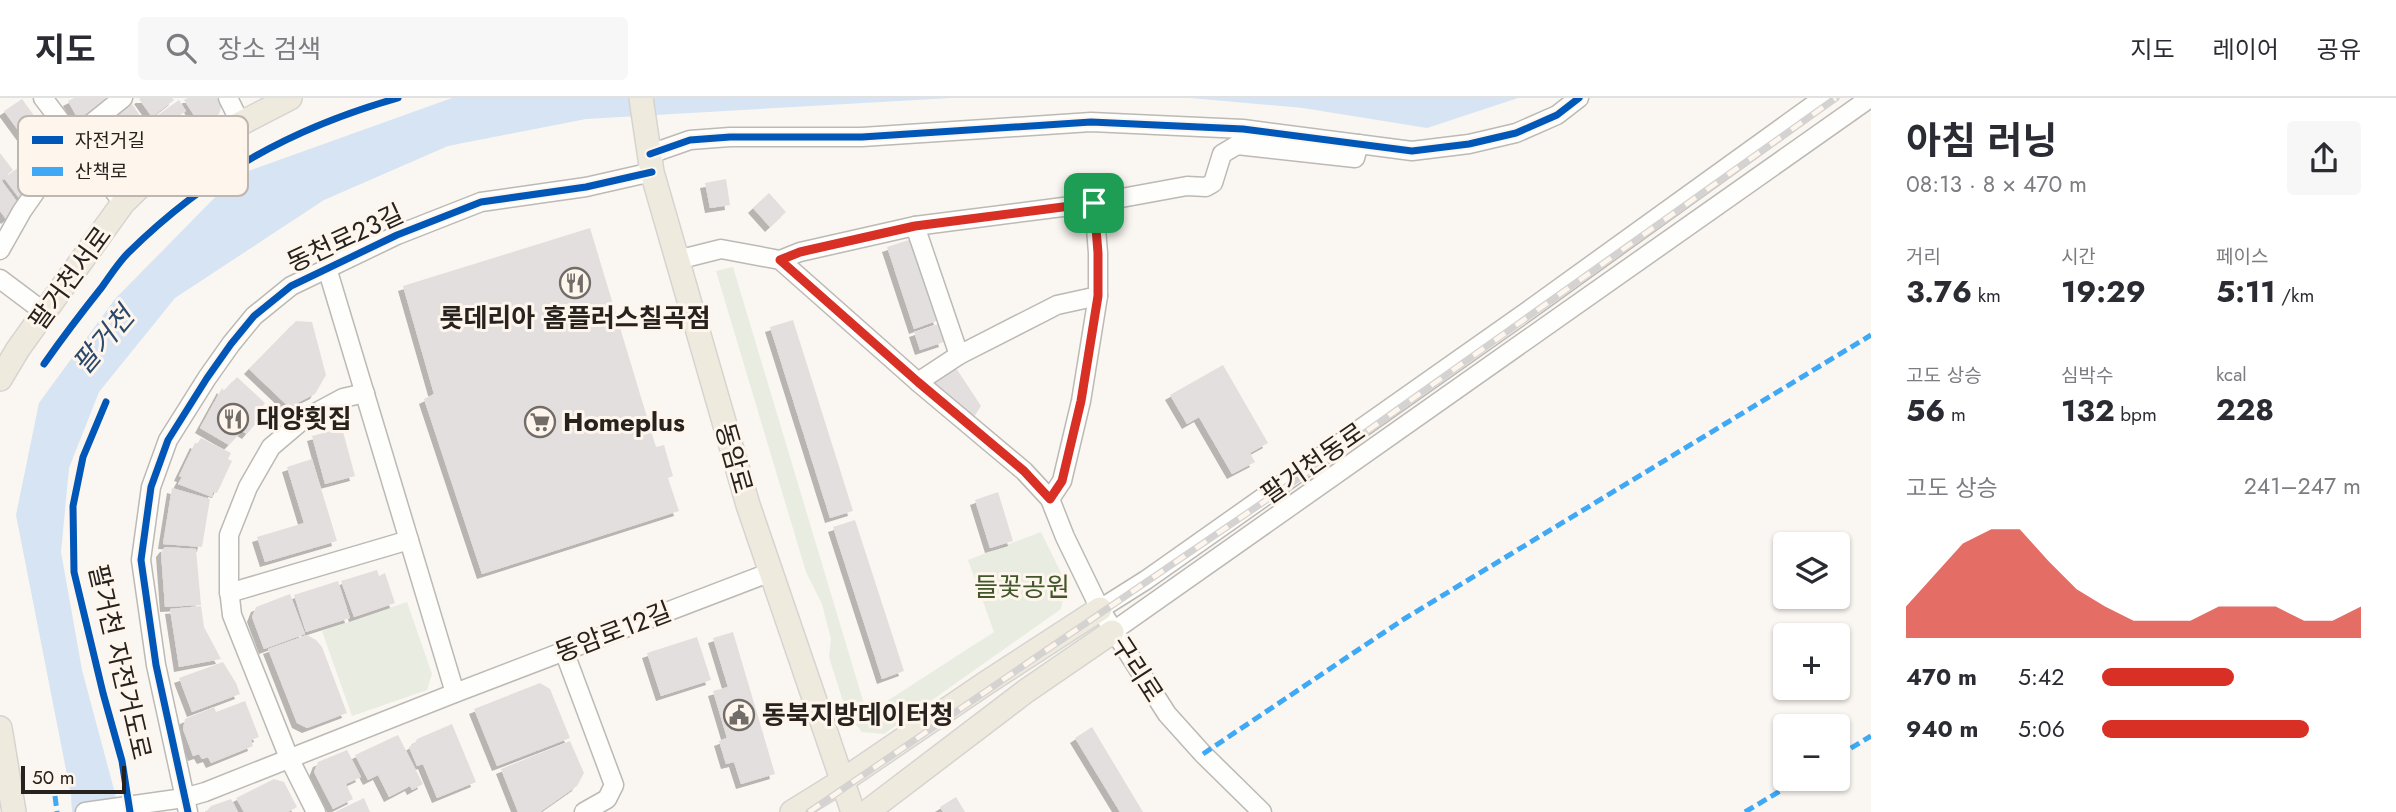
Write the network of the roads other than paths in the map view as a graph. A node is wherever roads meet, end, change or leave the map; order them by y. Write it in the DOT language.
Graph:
graph roads {
  1 [pos="43,98"];
  2 [pos="123,98"];
  3 [pos="228,98"];
  4 [pos="290,98"];
  5 [pos="641,98"];
  6 [pos="1578,98"];
  7 [pos="1823,98"];
  8 [pos="1870,98"];
  9 [pos="56,116"];
  10 [pos="100,116"];
  11 [pos="237,116"];
  12 [pos="248,120"];
  13 [pos="1359,144"];
  14 [pos="651,163"];
  15 [pos="32,196"];
  16 [pos="118,196"];
  17 [pos="130,196"];
  18 [pos="123,203"];
  19 [pos="1094,203"];
  20 [pos="915,226"];
  21 [pos="0,250"];
  22 [pos="677,260"];
  23 [pos="780,260"];
  24 [pos="327,268"];
  25 [pos="0,279"];
  26 [pos="1098,296"];
  27 [pos="44,312"];
  28 [pos="959,355"];
  29 [pos="0,379"];
  30 [pos="918,382"];
  31 [pos="365,393"];
  32 [pos="1050,499"];
  33 [pos="409,540"];
  34 [pos="771,572"];
  35 [pos="229,593"];
  36 [pos="1100,609"];
  37 [pos="1112,632"];
  38 [pos="564,651"];
  39 [pos="455,692"];
  40 [pos="0,728"];
  41 [pos="289,758"];
  42 [pos="842,781"];
  43 [pos="186,805"];
  44 [pos="15,812"];
  45 [pos="85,812"];
  46 [pos="316,812"];
  47 [pos="584,812"];
  48 [pos="792,812"];
  49 [pos="853,812"];
  50 [pos="867,812"];
  51 [pos="1262,812"];
  1 -- 9 [label="street"];
  2 -- 10 [label="street"];
  3 -- 11 [label="street"];
  4 -- 12 [label="main road, 팔거천서로"];
  5 -- 14 [label="main road, 동암로"];
  6 -- 13 [label="street, 동천로23길"];
  7 -- 36 [label="street, 팔거천동로"];
  8 -- 37 [label="street, 팔거천동로"];
  13 -- 14 [label="street, 동천로23길"];
  13 -- 19 [label="street"];
  14 -- 22 [label="main road, 동암로"];
  14 -- 24 [label="street, 동천로23길"];
  15 -- 21 [label="street"];
  16 -- 18 [label="street"];
  17 -- 18 [label="main road, 팔거천서로"];
  18 -- 27 [label="main road, 팔거천서로"];
  19 -- 20 [label="street"];
  19 -- 26 [label="street"];
  20 -- 23 [label="street"];
  20 -- 28 [label="street"];
  22 -- 23 [label="street"];
  22 -- 34 [label="main road, 동암로"];
  23 -- 30 [label="street, 구리로"];
  24 -- 31 [label="street"];
  24 -- 43 [label="street, 동천로23길"];
  25 -- 27 [label="street"];
  26 -- 28 [label="street"];
  26 -- 32 [label="street"];
  27 -- 29 [label="main road, 팔거천서로"];
  28 -- 30 [label="street"];
  30 -- 32 [label="street, 구리로"];
  31 -- 33 [label="street"];
  31 -- 35 [label="street"];
  32 -- 36 [label="street, 구리로"];
  33 -- 35 [label="street"];
  33 -- 39 [label="street"];
  34 -- 38 [label="street, 동암로12길"];
  34 -- 42 [label="main road, 동암로"];
  35 -- 41 [label="street"];
  36 -- 37 [label="street, 구리로"];
  36 -- 42 [label="main road, 팔거천동로"];
  37 -- 50 [label="main road, 팔거천동로"];
  37 -- 51 [label="street, 구리로"];
  38 -- 39 [label="street, 동암로12길"];
  38 -- 47 [label="street"];
  39 -- 41 [label="street, 동암로12길"];
  40 -- 44 [label="main road"];
  41 -- 43 [label="street, 동암로12길"];
  41 -- 46 [label="street"];
  42 -- 48 [label="main road, 팔거천동로"];
  42 -- 49 [label="main road, 동암로"];
  43 -- 45 [label="street, 동암로12길"];
}
